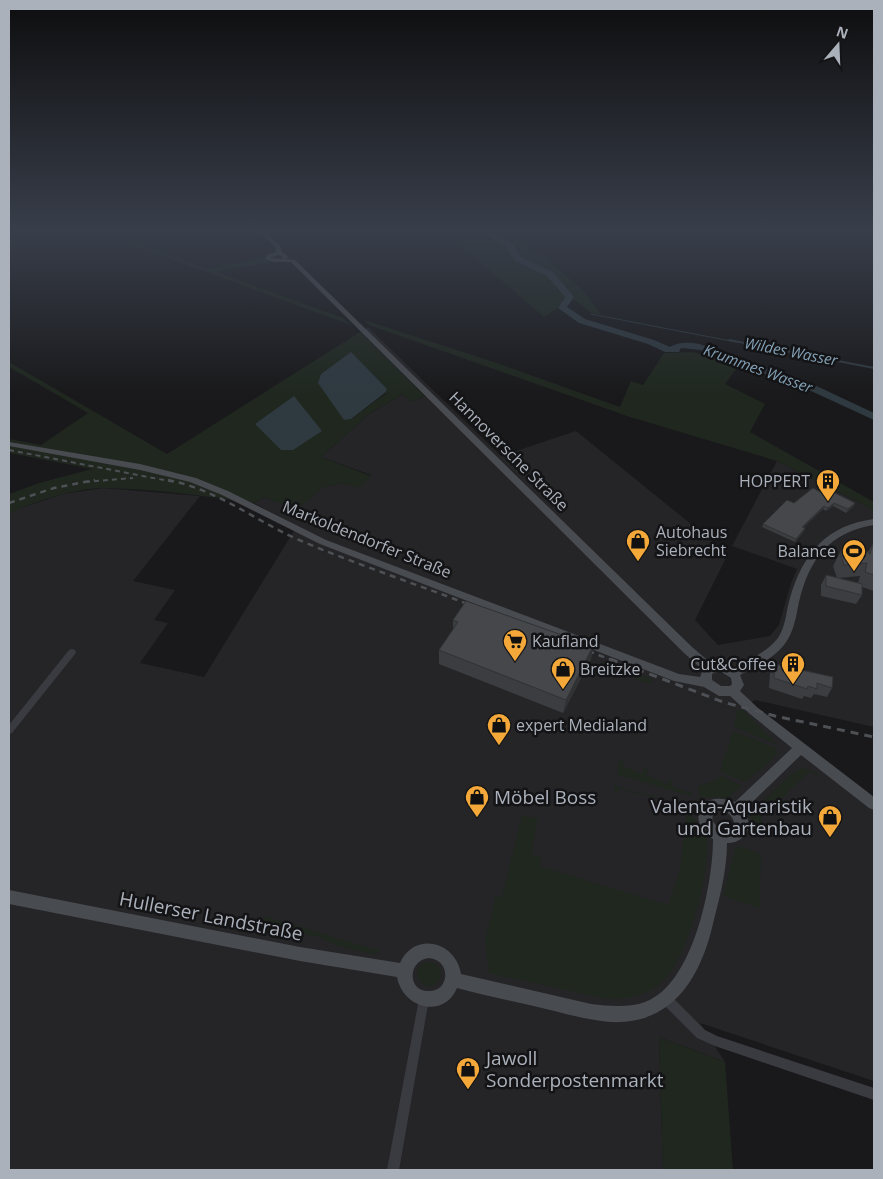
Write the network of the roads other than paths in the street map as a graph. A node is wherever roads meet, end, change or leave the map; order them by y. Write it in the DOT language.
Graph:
graph roads {
  1 [pos="318,286"];
  2 [pos="9,444"];
  3 [pos="874,522"];
  4 [pos="72,652"];
  5 [pos="710,669"];
  6 [pos="733,673"];
  7 [pos="708,683"];
  8 [pos="733,691"];
  9 [pos="9,731"];
  10 [pos="800,748"];
  11 [pos="874,804"];
  12 [pos="735,810"];
  13 [pos="720,836"];
  14 [pos="9,897"];
  15 [pos="405,972"];
  16 [pos="452,979"];
  17 [pos="424,999"];
  18 [pos="666,999"];
  19 [pos="874,1094"];
  20 [pos="393,1170"];
  1 -- 5 [label="main road, Hannoversche Straße"];
  2 -- 7 [label="main road, Markoldendorfer Straße"];
  3 -- 6 [label="main road"];
  4 -- 9 [label="street"];
  5 -- 6 [label="main road"];
  5 -- 7 [label="main road"];
  6 -- 8 [label="main road"];
  7 -- 8 [label="main road"];
  8 -- 10 [label="main road"];
  10 -- 11 [label="main road"];
  10 -- 12 [label="main road"];
  12 -- 13 [label="main road"];
  12 -- 13 [label="main road"];
  13 -- 18 [label="main road"];
  14 -- 15 [label="main road, Hullerser Landstraße"];
  15 -- 16 [label="main road"];
  15 -- 17 [label="main road"];
  16 -- 17 [label="main road"];
  16 -- 18 [label="main road"];
  17 -- 20 [label="street"];
  18 -- 19 [label="street"];
}
